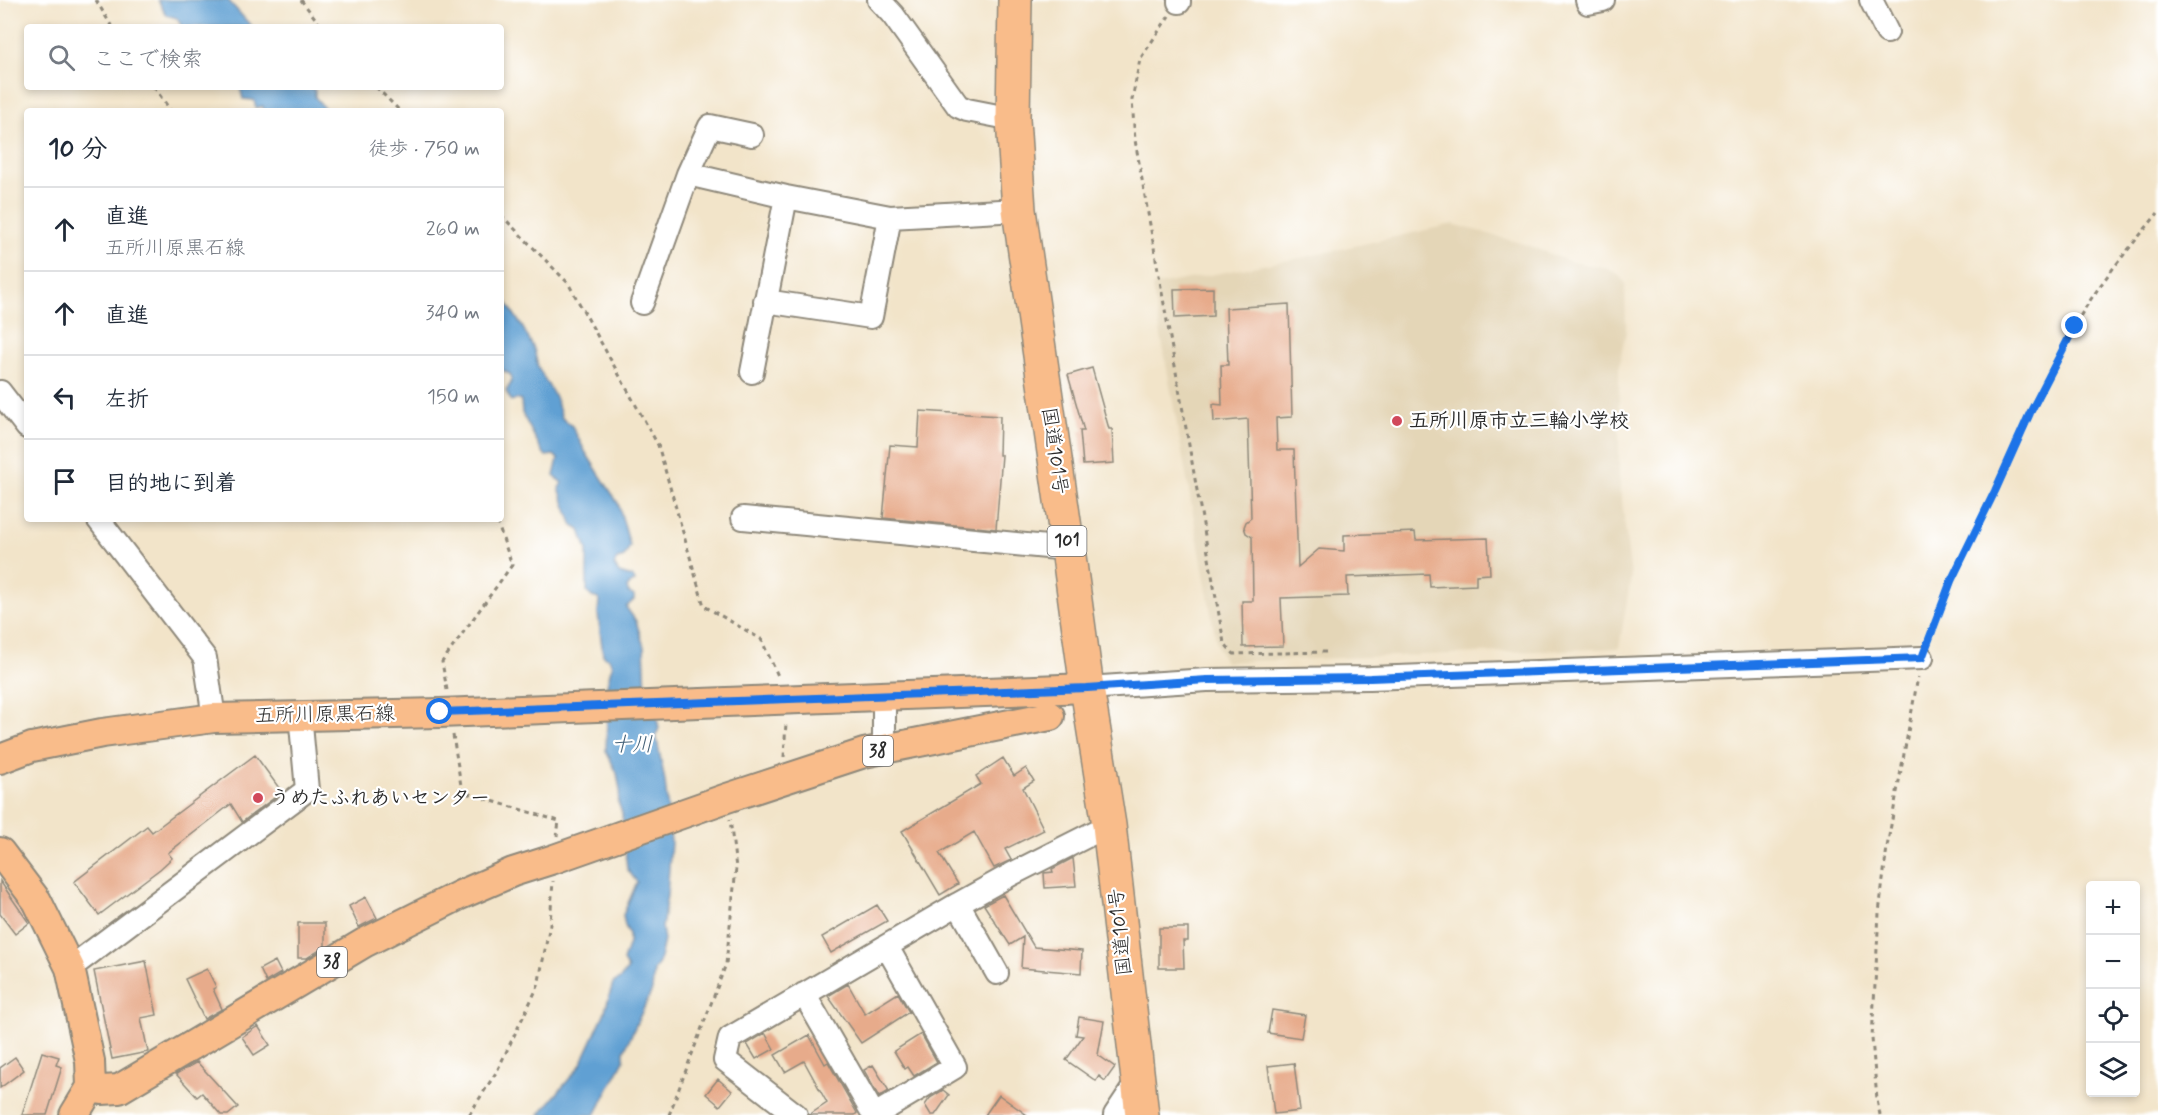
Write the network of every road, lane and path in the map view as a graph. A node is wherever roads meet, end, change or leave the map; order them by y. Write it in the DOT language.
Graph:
graph roads {
  1 [pos="96,0"];
  2 [pos="301,0"];
  3 [pos="879,0"];
  4 [pos="1016,0"];
  5 [pos="1587,0"];
  6 [pos="1603,0"];
  7 [pos="1870,0"];
  8 [pos="1179,1"];
  9 [pos="110,24"];
  10 [pos="320,24"];
  11 [pos="1887,32"];
  12 [pos="156,90"];
  13 [pos="379,90"];
  14 [pos="169,108"];
  15 [pos="397,108"];
  16 [pos="1013,119"];
  17 [pos="752,135"];
  18 [pos="688,174"];
  19 [pos="786,197"];
  20 [pos="1019,210"];
  21 [pos="2158,213"];
  22 [pos="890,217"];
  23 [pos="504,218"];
  24 [pos="765,301"];
  25 [pos="642,303"];
  26 [pos="752,372"];
  27 [pos="0,392"];
  28 [pos="24,423"];
  29 [pos="743,518"];
  30 [pos="100,522"];
  31 [pos="1068,549"];
  32 [pos="1327,652"];
  33 [pos="1922,658"];
  34 [pos="779,679"];
  35 [pos="1087,688"];
  36 [pos="884,696"];
  37 [pos="300,714"];
  38 [pos="1050,716"];
  39 [pos="214,718"];
  40 [pos="787,720"];
  41 [pos="884,749"];
  42 [pos="0,759"];
  43 [pos="783,761"];
  44 [pos="718,801"];
  45 [pos="1109,825"];
  46 [pos="554,859"];
  47 [pos="3,862"];
  48 [pos="958,904"];
  49 [pos="887,947"];
  50 [pos="70,969"];
  51 [pos="997,973"];
  52 [pos="804,994"];
  53 [pos="1137,1082"];
  54 [pos="90,1087"];
  55 [pos="74,1115"];
  56 [pos="469,1115"];
  57 [pos="669,1115"];
  58 [pos="796,1115"];
  59 [pos="875,1115"];
  60 [pos="1115,1115"];
  61 [pos="1142,1115"];
  62 [pos="1880,1115"];
  1 -- 9 [label="path"];
  2 -- 10 [label="path"];
  3 -- 16 [label="street"];
  4 -- 16 [label="highway, 国道101号 / 101"];
  5 -- 6 [label="street"];
  7 -- 11 [label="street"];
  8 -- 32 [label="path"];
  12 -- 14 [label="path"];
  13 -- 15 [label="path"];
  16 -- 20 [label="highway, 国道101号 / 101"];
  17 -- 18 [label="street"];
  18 -- 19 [label="street"];
  18 -- 25 [label="street"];
  19 -- 22 [label="street"];
  19 -- 24 [label="street"];
  20 -- 22 [label="street"];
  20 -- 31 [label="highway, 国道101号 / 101"];
  21 -- 33 [label="path"];
  22 -- 24 [label="street"];
  23 -- 34 [label="path"];
  24 -- 26 [label="street"];
  27 -- 28 [label="street"];
  29 -- 31 [label="street"];
  30 -- 39 [label="street"];
  31 -- 35 [label="highway, 国道101号 / 101"];
  33 -- 35 [label="street"];
  33 -- 62 [label="path"];
  35 -- 36 [label="main road, 五所川原黒石線"];
  35 -- 45 [label="highway, 国道101号 / 101"];
  36 -- 37 [label="main road, 五所川原黒石線"];
  36 -- 41 [label="street"];
  37 -- 39 [label="main road, 五所川原黒石線"];
  37 -- 50 [label="street"];
  38 -- 41 [label="main road, 38"];
  39 -- 42 [label="main road, 五所川原黒石線"];
  40 -- 43 [label="path"];
  41 -- 44 [label="main road, 38"];
  44 -- 46 [label="main road, 38"];
  44 -- 57 [label="path"];
  45 -- 48 [label="street"];
  45 -- 53 [label="highway, 国道101号 / 101"];
  46 -- 54 [label="main road, 38"];
  46 -- 56 [label="path"];
  47 -- 50 [label="main road"];
  48 -- 49 [label="street"];
  48 -- 51 [label="street"];
  49 -- 52 [label="street"];
  49 -- 59 [label="street"];
  50 -- 54 [label="main road"];
  52 -- 58 [label="street"];
  52 -- 59 [label="street"];
  53 -- 60 [label="street"];
  53 -- 61 [label="highway, 国道101号 / 101"];
  54 -- 55 [label="main road"];
}
